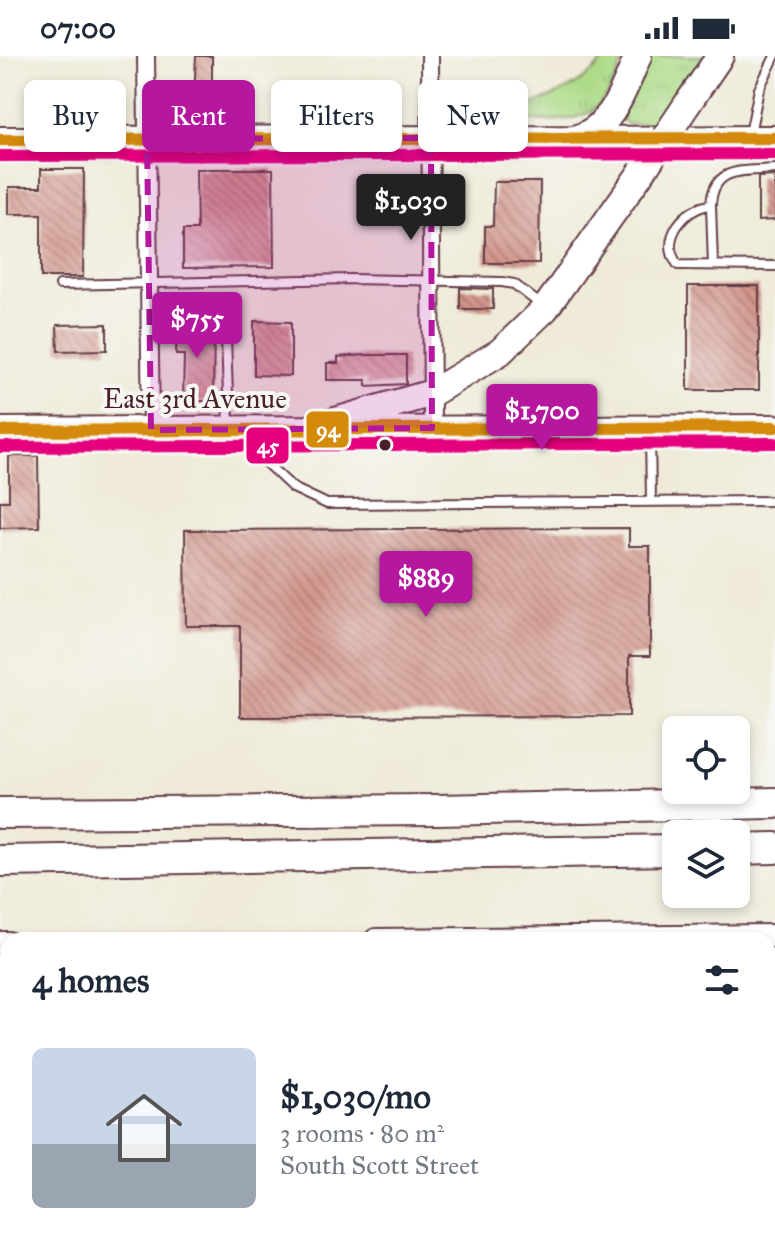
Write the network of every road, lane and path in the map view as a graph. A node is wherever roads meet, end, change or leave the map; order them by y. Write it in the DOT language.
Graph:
graph roads {
  1 [pos="146,56"];
  2 [pos="430,56"];
  3 [pos="638,56"];
  4 [pos="720,56"];
  5 [pos="775,56"];
  6 [pos="146,80"];
  7 [pos="430,80"];
  8 [pos="418,138"];
  9 [pos="749,138"];
  10 [pos="775,138"];
  11 [pos="142,139"];
  12 [pos="255,139"];
  13 [pos="528,139"];
  14 [pos="574,139"];
  15 [pos="0,140"];
  16 [pos="147,152"];
  17 [pos="431,152"];
  18 [pos="775,169"];
  19 [pos="711,205"];
  20 [pos="713,265"];
  21 [pos="775,266"];
  22 [pos="431,281"];
  23 [pos="149,284"];
  24 [pos="60,285"];
  25 [pos="545,309"];
  26 [pos="149,310"];
  27 [pos="432,393"];
  28 [pos="650,427"];
  29 [pos="775,427"];
  30 [pos="432,428"];
  31 [pos="308,429"];
  32 [pos="151,430"];
  33 [pos="230,430"];
  34 [pos="0,431"];
  35 [pos="775,501"];
  36 [pos="651,502"];
  37 [pos="775,788"];
  38 [pos="775,803"];
  39 [pos="438,810"];
  40 [pos="0,813"];
  41 [pos="775,848"];
  42 [pos="750,849"];
  43 [pos="662,850"];
  44 [pos="446,856"];
  45 [pos="0,861"];
  46 [pos="662,861"];
  47 [pos="750,862"];
  48 [pos="775,863"];
  1 -- 6 [label="street"];
  2 -- 7 [label="street"];
  3 -- 14 [label="main road"];
  4 -- 25 [label="main road, bridge"];
  5 -- 9 [label="lane"];
  8 -- 12 [label="main road"];
  9 -- 10 [label="main road"];
  9 -- 14 [label="main road"];
  11 -- 15 [label="main road"];
  13 -- 14 [label="main road"];
  16 -- 23 [label="street"];
  17 -- 22 [label="street"];
  18 -- 19 [label="lane"];
  19 -- 20 [label="lane"];
  19 -- 20 [label="lane"];
  20 -- 21 [label="lane"];
  22 -- 23 [label="lane"];
  22 -- 25 [label="lane"];
  22 -- 27 [label="street"];
  23 -- 24 [label="lane"];
  23 -- 26 [label="street"];
  25 -- 27 [label="main road"];
  26 -- 32 [label="street"];
  26 -- 33 [label="lane"];
  27 -- 30 [label="street"];
  27 -- 31 [label="main road"];
  28 -- 29 [label="main road, East 3rd Avenue"];
  28 -- 30 [label="main road, East 3rd Avenue"];
  28 -- 36 [label="lane"];
  30 -- 31 [label="main road, East 3rd Avenue"];
  31 -- 33 [label="main road, East 3rd Avenue"];
  32 -- 33 [label="main road, East 3rd Avenue"];
  32 -- 34 [label="main road, East 3rd Avenue"];
  33 -- 36 [label="lane"];
  35 -- 36 [label="lane"];
  37 -- 39 [label="highway"];
  38 -- 39 [label="highway"];
  39 -- 40 [label="highway"];
  41 -- 42 [label="highway"];
  43 -- 44 [label="highway"];
  44 -- 45 [label="highway"];
  44 -- 46 [label="highway"];
  47 -- 48 [label="highway"];
}
